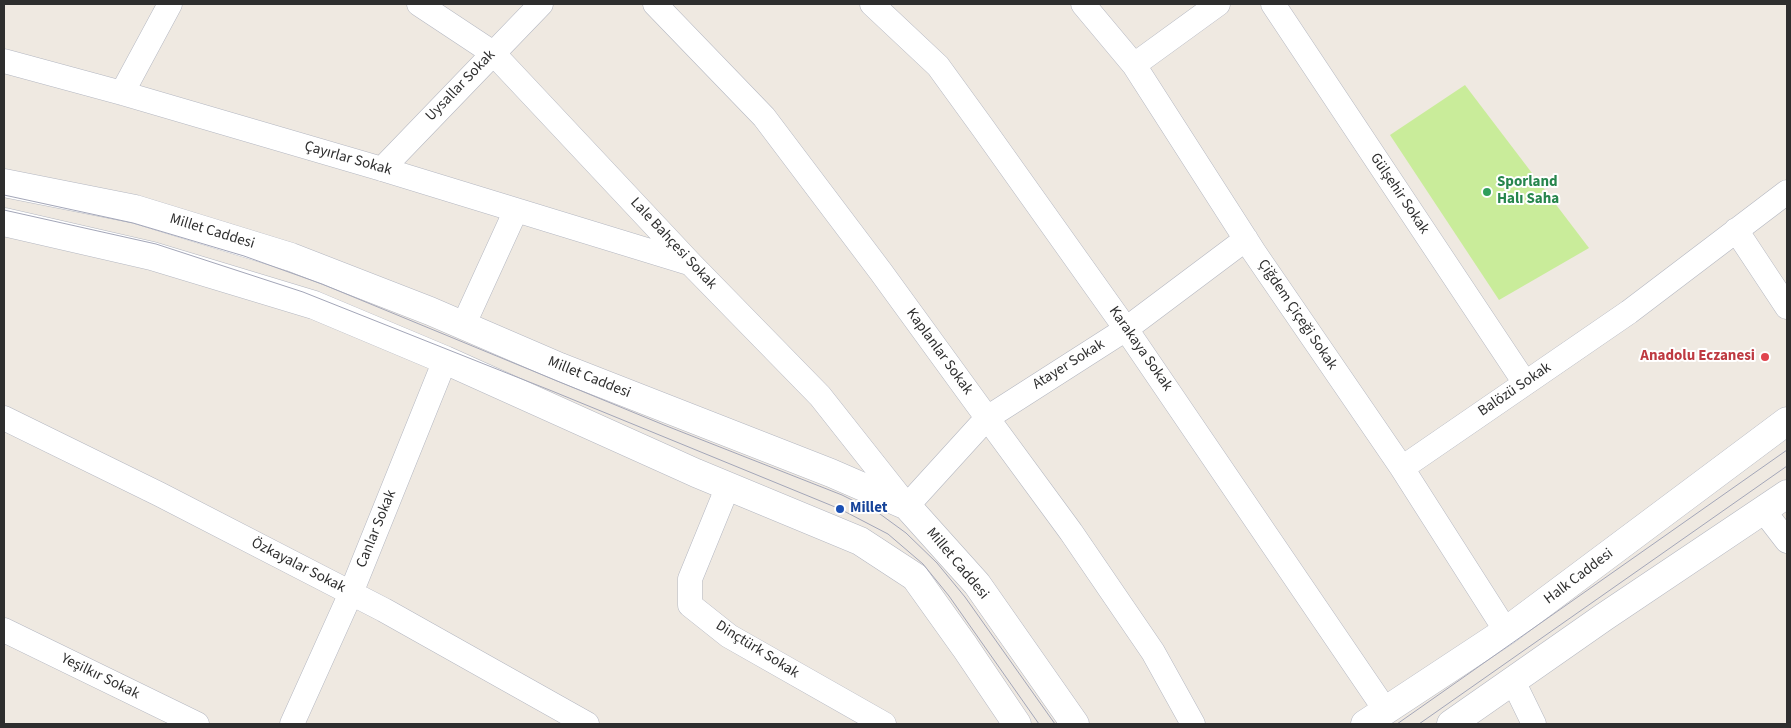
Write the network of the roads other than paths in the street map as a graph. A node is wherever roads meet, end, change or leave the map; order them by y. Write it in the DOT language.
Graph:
graph roads {
  1 [pos="170,4"];
  2 [pos="419,4"];
  3 [pos="541,4"];
  4 [pos="655,4"];
  5 [pos="872,4"];
  6 [pos="1083,4"];
  7 [pos="1218,4"];
  8 [pos="1273,4"];
  9 [pos="493,53"];
  10 [pos="4,61"];
  11 [pos="1134,65"];
  12 [pos="122,93"];
  13 [pos="382,169"];
  14 [pos="4,183"];
  15 [pos="1787,192"];
  16 [pos="516,210"];
  17 [pos="4,222"];
  18 [pos="1736,230"];
  19 [pos="1246,239"];
  20 [pos="691,264"];
  21 [pos="1787,307"];
  22 [pos="463,326"];
  23 [pos="1126,329"];
  24 [pos="445,360"];
  25 [pos="1525,383"];
  26 [pos="4,418"];
  27 [pos="986,418"];
  28 [pos="1787,421"];
  29 [pos="1402,468"];
  30 [pos="728,486"];
  31 [pos="1787,494"];
  32 [pos="907,506"];
  33 [pos="1763,510"];
  34 [pos="1787,541"];
  35 [pos="351,593"];
  36 [pos="4,630"];
  37 [pos="1506,631"];
  38 [pos="1513,681"];
  39 [pos="1375,718"];
  40 [pos="197,724"];
  41 [pos="292,724"];
  42 [pos="587,724"];
  43 [pos="884,724"];
  44 [pos="1017,724"];
  45 [pos="1075,724"];
  46 [pos="1193,724"];
  47 [pos="1451,724"];
  48 [pos="1534,724"];
  1 -- 12 [label="street"];
  2 -- 9 [label="street, Lale Bahçesi Sokak"];
  3 -- 9 [label="street, Uysallar Sokak"];
  4 -- 27 [label="street, Kaplanlar Sokak"];
  5 -- 23 [label="street, Karakaya Sokak"];
  6 -- 11 [label="street, Çiğdem Çiçeği Sokak"];
  7 -- 11 [label="street"];
  8 -- 25 [label="street, Gülşehir Sokak"];
  9 -- 13 [label="street, Uysallar Sokak"];
  9 -- 20 [label="street, Lale Bahçesi Sokak"];
  10 -- 12 [label="street, Çayırlar Sokak"];
  11 -- 19 [label="street, Çiğdem Çiçeği Sokak"];
  12 -- 13 [label="street, Çayırlar Sokak"];
  13 -- 16 [label="street, Çayırlar Sokak"];
  14 -- 22 [label="main road, Millet Caddesi"];
  15 -- 18 [label="street, Balözü Sokak"];
  16 -- 20 [label="street, Çayırlar Sokak"];
  16 -- 22 [label="street"];
  17 -- 24 [label="main road"];
  18 -- 21 [label="street"];
  18 -- 25 [label="street, Balözü Sokak"];
  19 -- 23 [label="street, Atayer Sokak"];
  19 -- 29 [label="street, Çiğdem Çiçeği Sokak"];
  20 -- 32 [label="street, Lale Bahçesi Sokak"];
  22 -- 32 [label="main road, Millet Caddesi"];
  23 -- 27 [label="street, Atayer Sokak"];
  23 -- 39 [label="street, Karakaya Sokak"];
  24 -- 30 [label="main road"];
  24 -- 35 [label="street, Canlar Sokak"];
  25 -- 29 [label="street, Balözü Sokak"];
  26 -- 35 [label="street, Özkayalar Sokak"];
  27 -- 32 [label="street, Atayer Sokak"];
  27 -- 46 [label="street, Kaplanlar Sokak"];
  28 -- 37 [label="main road, Halk Caddesi"];
  29 -- 37 [label="street, Çiğdem Çiçeği Sokak"];
  30 -- 43 [label="street, Dinçtürk Sokak"];
  30 -- 44 [label="main road"];
  31 -- 33 [label="main road"];
  32 -- 45 [label="main road, Millet Caddesi"];
  33 -- 34 [label="street"];
  33 -- 38 [label="main road"];
  35 -- 41 [label="street, Canlar Sokak"];
  35 -- 42 [label="street, Özkayalar Sokak"];
  36 -- 40 [label="street, Yeşilkır Sokak"];
  37 -- 39 [label="main road, Halk Caddesi"];
  38 -- 47 [label="main road"];
  38 -- 48 [label="street"];
}
